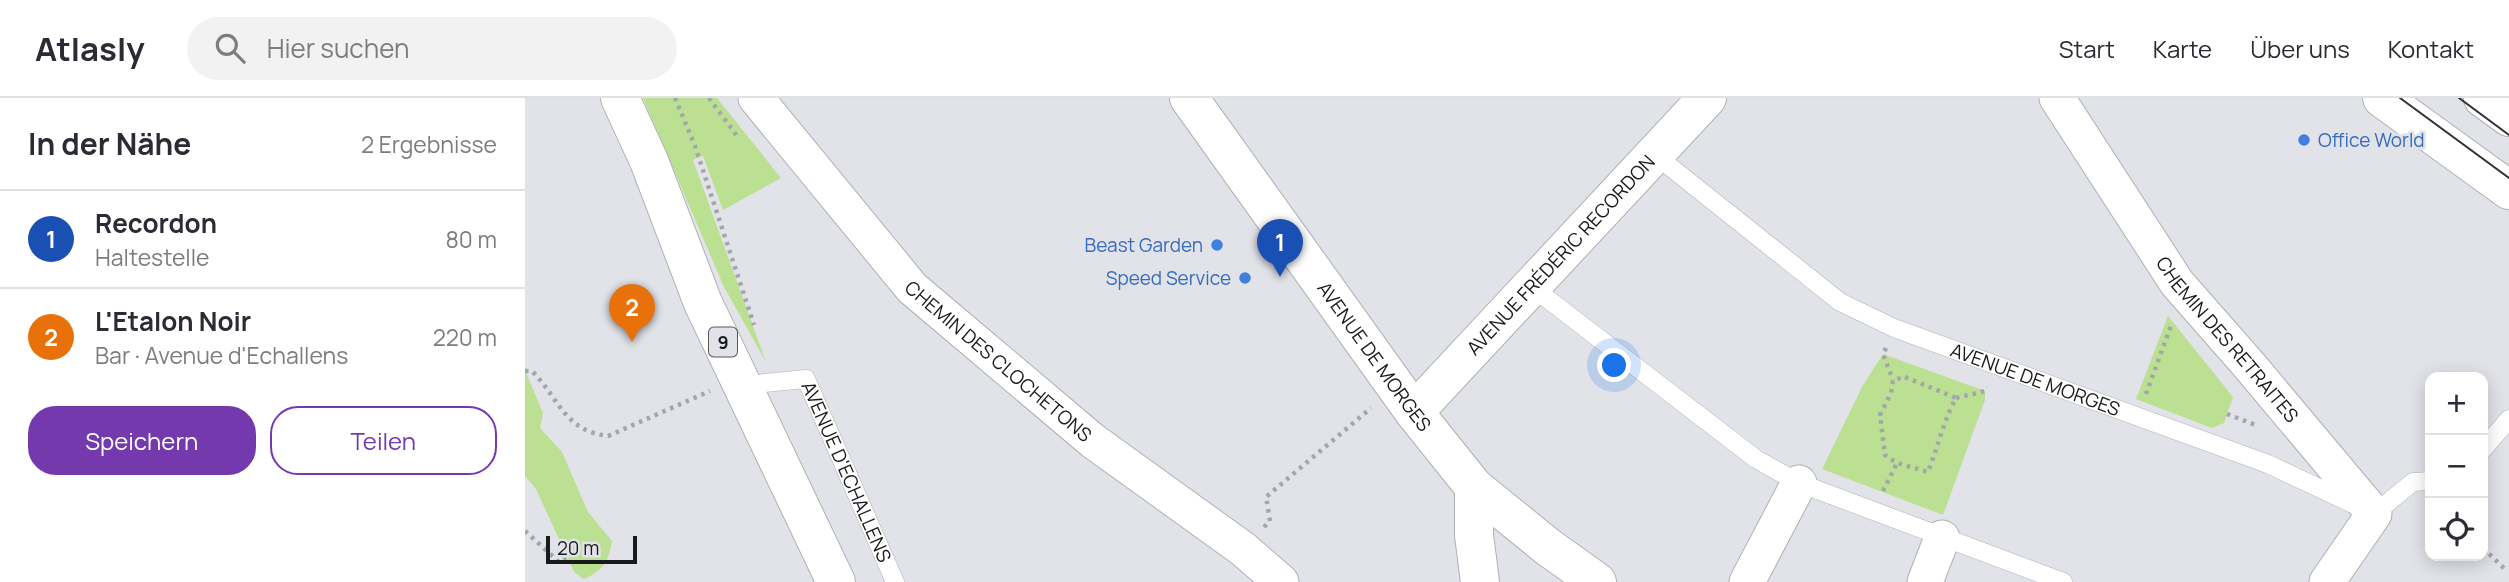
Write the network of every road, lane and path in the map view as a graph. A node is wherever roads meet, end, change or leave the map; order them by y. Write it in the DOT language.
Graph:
graph roads {
  1 [pos="620,98"];
  2 [pos="675,98"];
  3 [pos="709,98"];
  4 [pos="756,98"];
  5 [pos="1189,98"];
  6 [pos="1707,98"];
  7 [pos="2057,98"];
  8 [pos="2382,98"];
  9 [pos="2483,98"];
  10 [pos="2509,117"];
  11 [pos="737,136"];
  12 [pos="1654,154"];
  13 [pos="699,160"];
  14 [pos="2509,190"];
  15 [pos="1532,287"];
  16 [pos="2184,290"];
  17 [pos="1883,354"];
  18 [pos="525,371"];
  19 [pos="1893,380"];
  20 [pos="730,388"];
  21 [pos="1986,391"];
  22 [pos="1957,398"];
  23 [pos="1415,412"];
  24 [pos="1365,413"];
  25 [pos="2137,418"];
  26 [pos="2509,419"];
  27 [pos="2488,443"];
  28 [pos="1897,463"];
  29 [pos="2425,481"];
  30 [pos="1799,483"];
  31 [pos="1474,487"];
  32 [pos="1880,498"];
  33 [pos="2374,514"];
  34 [pos="1261,530"];
  35 [pos="525,531"];
  36 [pos="1942,538"];
  37 [pos="574,553"];
  38 [pos="2488,553"];
  39 [pos="2507,571"];
  40 [pos="836,582"];
  41 [pos="895,582"];
  42 [pos="1281,582"];
  43 [pos="1480,582"];
  44 [pos="1597,582"];
  45 [pos="1747,582"];
  46 [pos="1926,582"];
  47 [pos="2063,582"];
  48 [pos="2326,582"];
  1 -- 20 [label="main road, 9"];
  2 -- 13 [label="path"];
  3 -- 11 [label="path"];
  4 -- 42 [label="street, CHEMIN DES CLOCHETONS"];
  5 -- 23 [label="main road, AVENUE DE MORGES"];
  6 -- 12 [label="main road, AVENUE FRÉDÉRIC RECORDON"];
  7 -- 16 [label="street, CHEMIN DES RETRAITES"];
  8 -- 14 [label="main road"];
  9 -- 10 [label="main road"];
  12 -- 15 [label="main road, AVENUE FRÉDÉRIC RECORDON"];
  12 -- 25 [label="lane, AVENUE DE MORGES"];
  15 -- 23 [label="main road, AVENUE FRÉDÉRIC RECORDON"];
  15 -- 30 [label="lane"];
  16 -- 25 [label="path"];
  16 -- 33 [label="street, CHEMIN DES RETRAITES"];
  17 -- 19 [label="path"];
  18 -- 20 [label="path"];
  19 -- 22 [label="path"];
  19 -- 28 [label="path"];
  20 -- 40 [label="main road, 9"];
  20 -- 41 [label="lane, AVENUE D'ECHALLENS"];
  21 -- 22 [label="path"];
  22 -- 28 [label="path"];
  23 -- 31 [label="main road, AVENUE DE MORGES"];
  24 -- 34 [label="path"];
  25 -- 33 [label="lane, AVENUE DE MORGES"];
  26 -- 27 [label="lane"];
  28 -- 32 [label="path"];
  29 -- 33 [label="lane"];
  30 -- 36 [label="lane"];
  30 -- 45 [label="street"];
  31 -- 43 [label="main road"];
  31 -- 44 [label="main road, AVENUE DE MORGES"];
  33 -- 48 [label="street"];
  35 -- 37 [label="path"];
  36 -- 46 [label="street"];
  36 -- 47 [label="lane"];
  38 -- 39 [label="path"];
}
